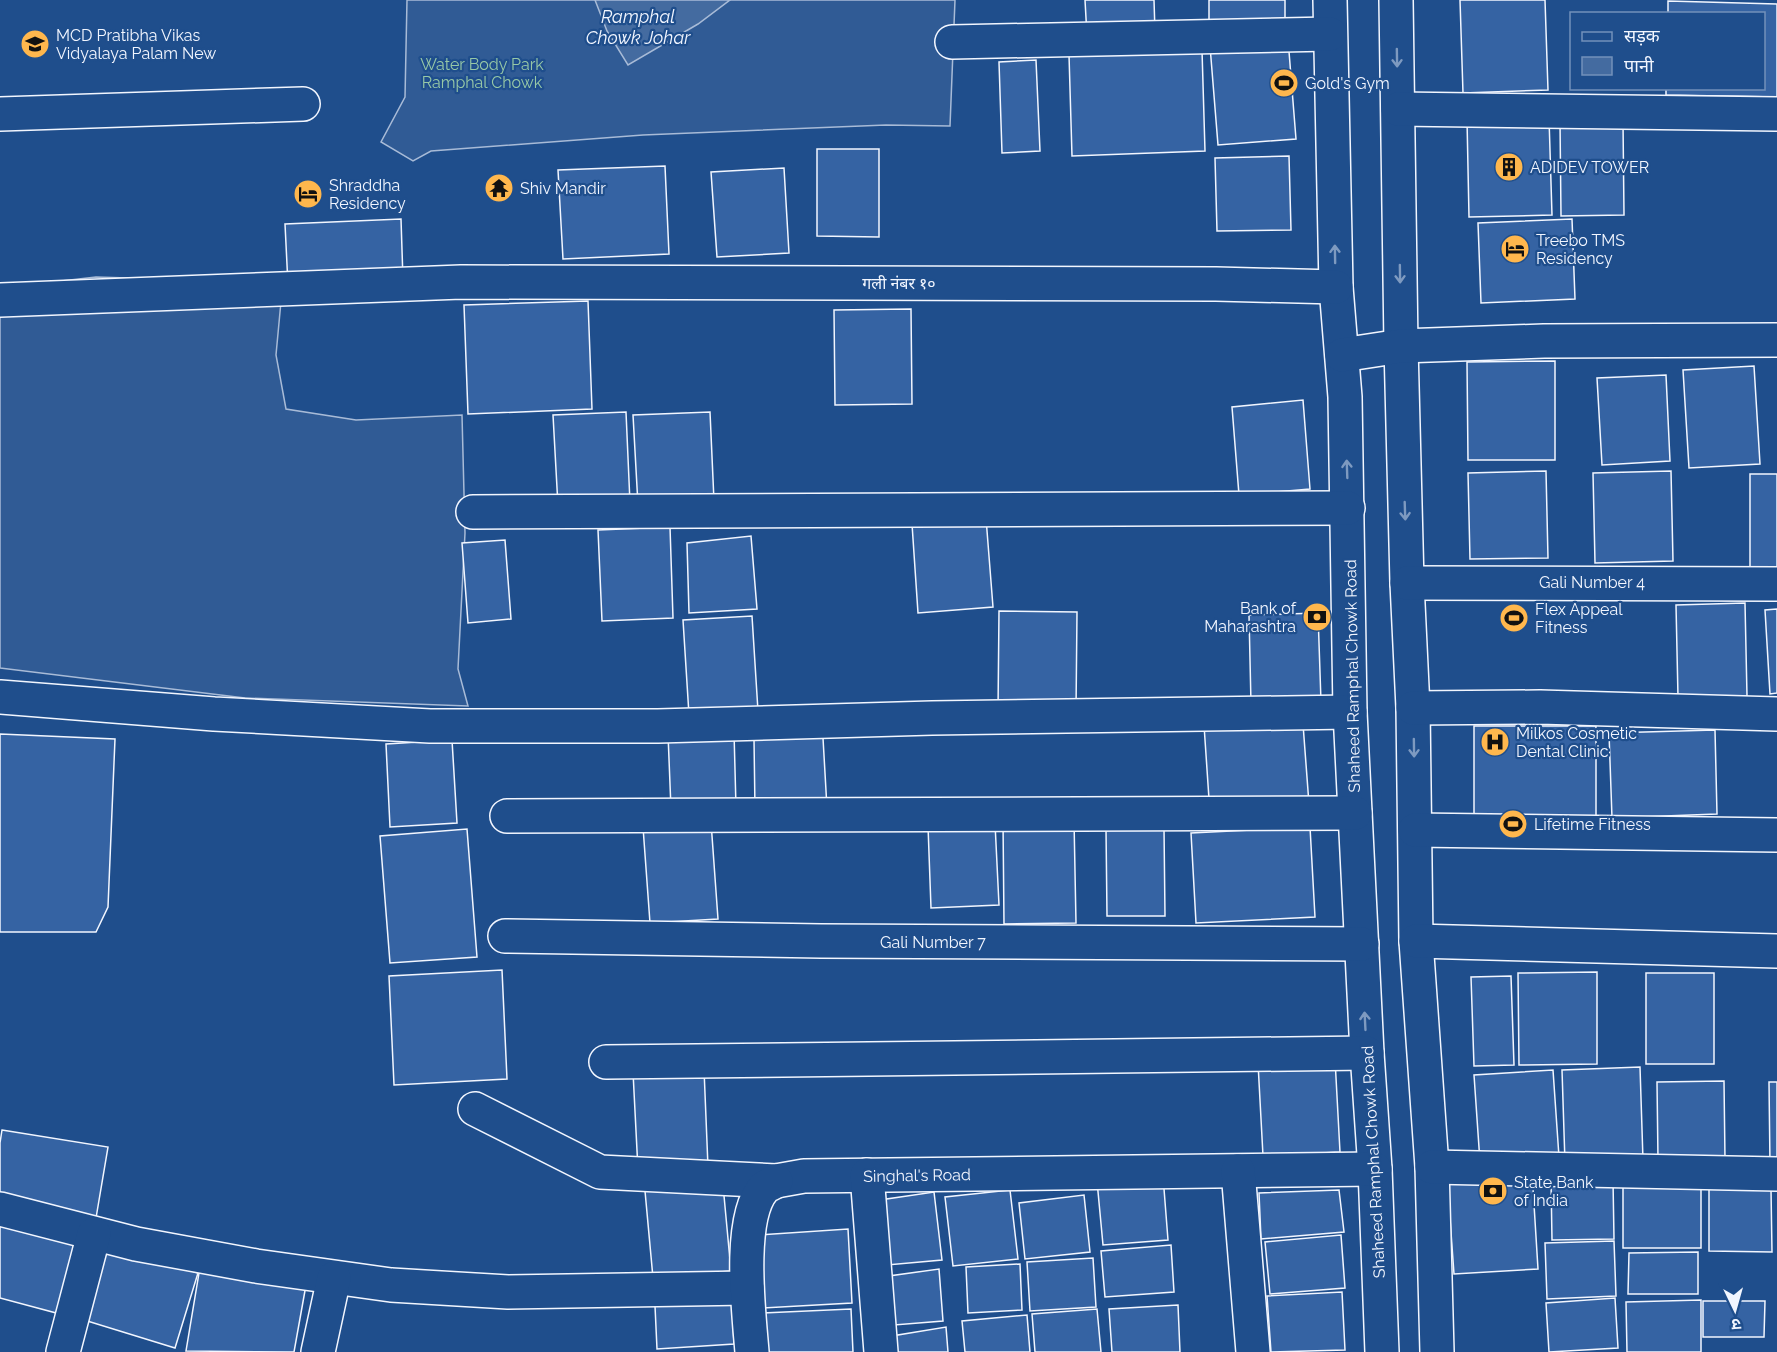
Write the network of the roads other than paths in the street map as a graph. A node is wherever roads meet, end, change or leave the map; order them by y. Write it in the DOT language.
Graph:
graph roads {
  1 [pos="1330,0"];
  2 [pos="1396,0"];
  3 [pos="1330,34"];
  4 [pos="952,42"];
  5 [pos="303,104"];
  6 [pos="1398,109"];
  7 [pos="0,114"];
  8 [pos="1777,114"];
  9 [pos="1336,287"];
  10 [pos="0,300"];
  11 [pos="1777,340"];
  12 [pos="1401,346"];
  13 [pos="1342,355"];
  14 [pos="1348,508"];
  15 [pos="473,512"];
  16 [pos="1407,583"];
  17 [pos="1777,584"];
  18 [pos="0,697"];
  19 [pos="1413,708"];
  20 [pos="1350,712"];
  21 [pos="1777,714"];
  22 [pos="1355,813"];
  23 [pos="507,816"];
  24 [pos="1415,830"];
  25 [pos="1777,835"];
  26 [pos="505,936"];
  27 [pos="1416,941"];
  28 [pos="1362,944"];
  29 [pos="1777,951"];
  30 [pos="1367,1053"];
  31 [pos="606,1062"];
  32 [pos="476,1109"];
  33 [pos="1432,1167"];
  34 [pos="1375,1169"];
  35 [pos="1239,1171"];
  36 [pos="1777,1174"];
  37 [pos="867,1175"];
  38 [pos="776,1181"];
  39 [pos="0,1209"];
  40 [pos="94,1234"];
  41 [pos="334,1278"];
  42 [pos="747,1288"];
  43 [pos="63,1352"];
  44 [pos="318,1352"];
  45 [pos="752,1352"];
  46 [pos="881,1352"];
  47 [pos="1253,1352"];
  48 [pos="1382,1352"];
  49 [pos="1437,1352"];
  1 -- 3 [label="street, Shaheed Ramphal Chowk Road"];
  2 -- 6 [label="street, one-way"];
  3 -- 4 [label="street"];
  9 -- 3 [label="street, Shaheed Ramphal Chowk Road, one-way"];
  5 -- 7 [label="street"];
  6 -- 8 [label="street"];
  6 -- 12 [label="street, one-way"];
  9 -- 10 [label="street, गली नंबर १०"];
  9 -- 13 [label="street, Shaheed Ramphal Chowk Road"];
  11 -- 12 [label="street"];
  12 -- 13 [label="street"];
  12 -- 16 [label="street, one-way"];
  14 -- 13 [label="street, Shaheed Ramphal Chowk Road, one-way"];
  14 -- 15 [label="street"];
  14 -- 20 [label="street, Shaheed Ramphal Chowk Road"];
  16 -- 17 [label="street, Gali Number 4"];
  16 -- 19 [label="street"];
  18 -- 20 [label="street"];
  19 -- 21 [label="street"];
  19 -- 24 [label="street, one-way"];
  20 -- 22 [label="street, Shaheed Ramphal Chowk Road"];
  22 -- 23 [label="street"];
  22 -- 28 [label="street, Shaheed Ramphal Chowk Road"];
  24 -- 25 [label="street"];
  24 -- 27 [label="street"];
  26 -- 28 [label="street, Gali Number 7"];
  27 -- 29 [label="street"];
  27 -- 33 [label="street"];
  30 -- 28 [label="street, Shaheed Ramphal Chowk Road, one-way"];
  30 -- 31 [label="street"];
  30 -- 34 [label="street, Shaheed Ramphal Chowk Road"];
  32 -- 38 [label="street, Singhal's Road"];
  33 -- 36 [label="street"];
  33 -- 49 [label="street"];
  34 -- 35 [label="street, Singhal's Road"];
  34 -- 48 [label="street, Shaheed Ramphal Chowk Road"];
  35 -- 37 [label="street, Singhal's Road"];
  35 -- 47 [label="street"];
  37 -- 38 [label="street, Singhal's Road"];
  37 -- 46 [label="street"];
  38 -- 42 [label="street"];
  39 -- 40 [label="street"];
  40 -- 41 [label="street"];
  40 -- 43 [label="street"];
  41 -- 42 [label="street"];
  41 -- 44 [label="street"];
  42 -- 45 [label="street"];
}
